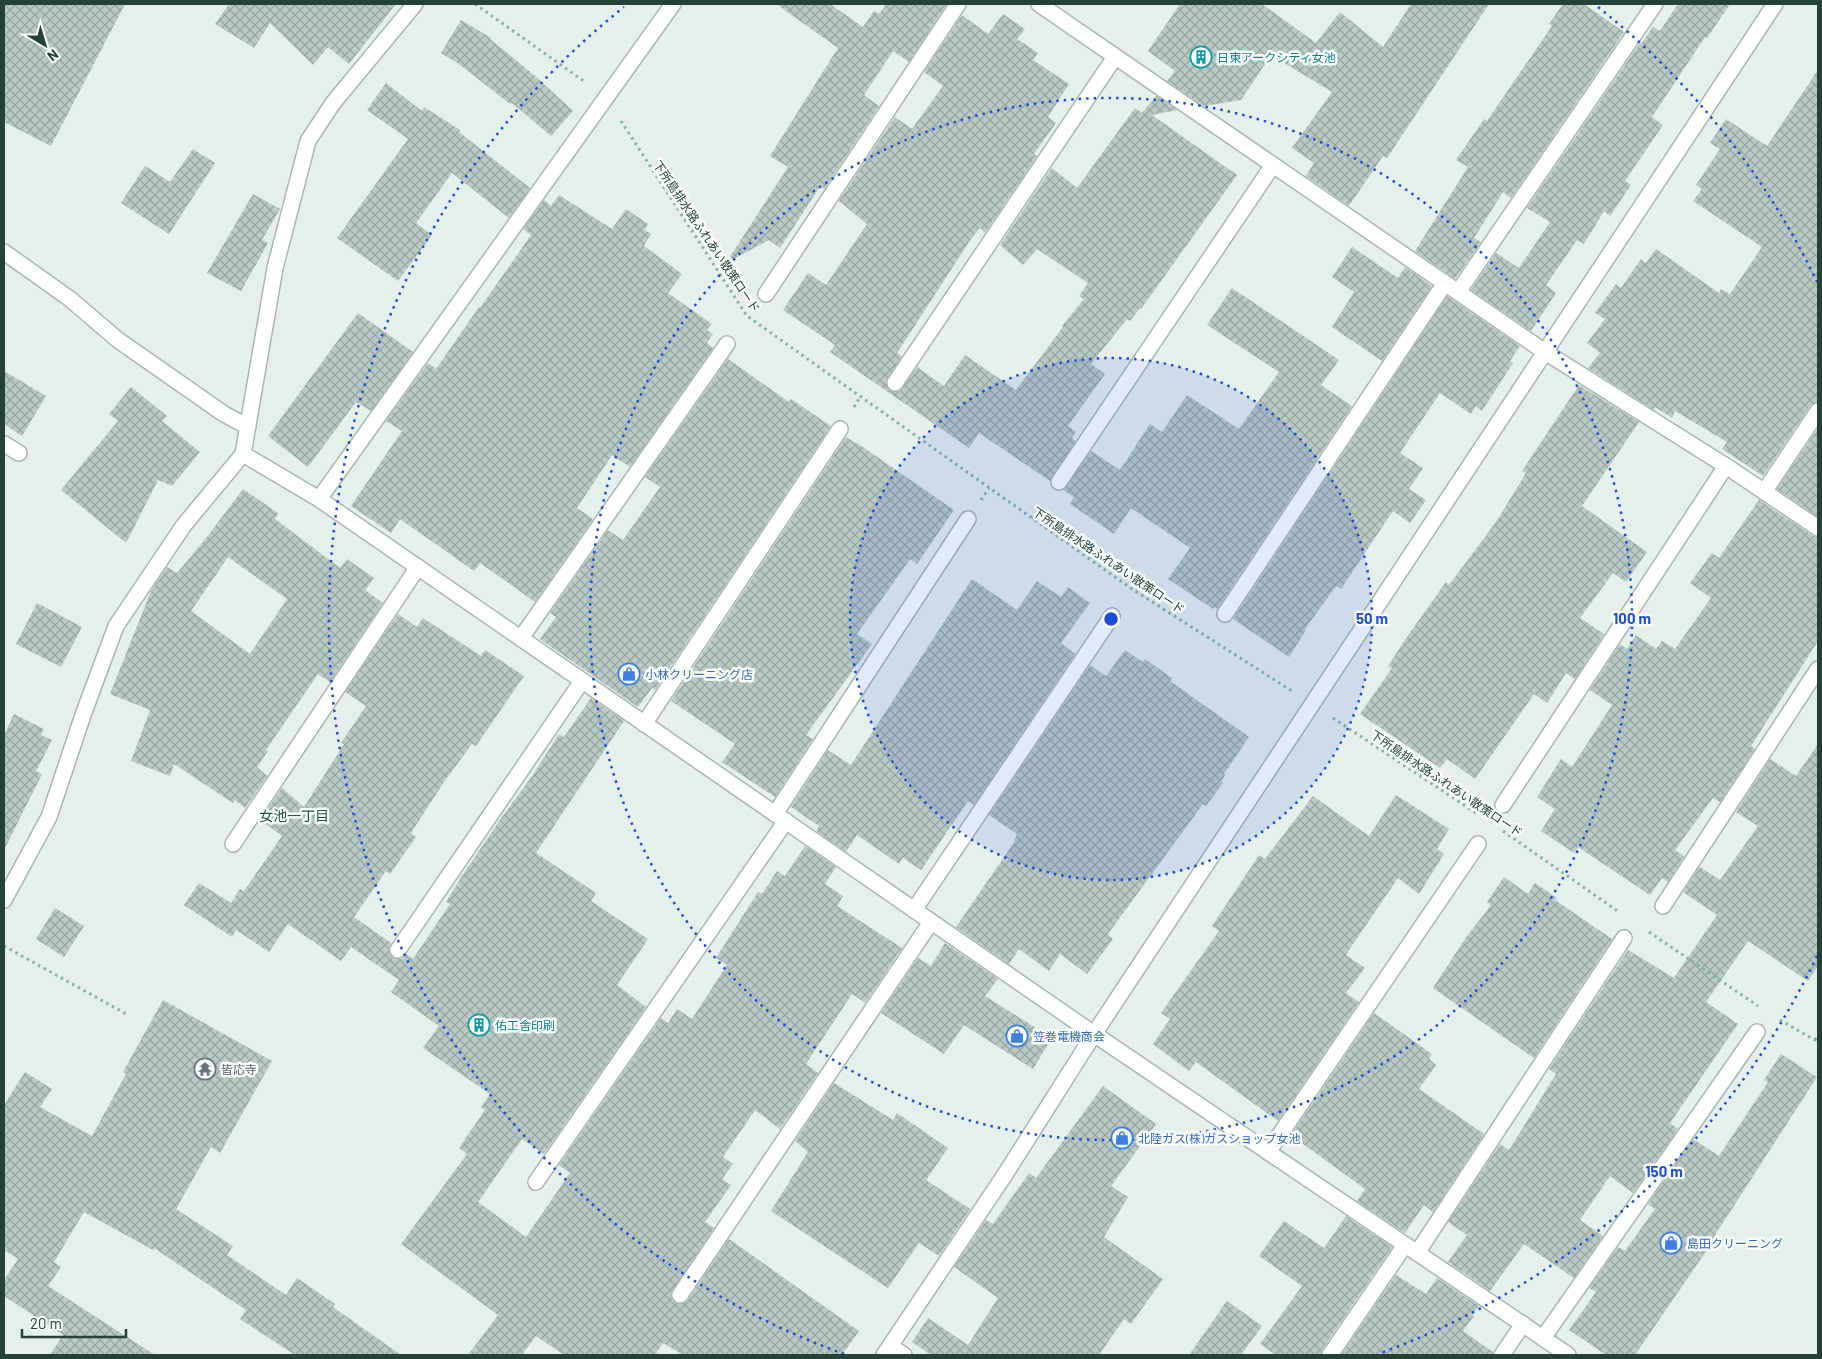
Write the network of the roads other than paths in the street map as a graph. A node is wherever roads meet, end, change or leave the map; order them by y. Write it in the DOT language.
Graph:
graph roads {
  1 [pos="415,4"];
  2 [pos="672,4"];
  3 [pos="958,4"];
  4 [pos="1039,4"];
  5 [pos="1655,4"];
  6 [pos="1775,4"];
  7 [pos="1115,56"];
  8 [pos="1273,165"];
  9 [pos="4,252"];
  10 [pos="1452,288"];
  11 [pos="766,294"];
  12 [pos="727,344"];
  13 [pos="1545,352"];
  14 [pos="895,383"];
  15 [pos="1818,411"];
  16 [pos="248,427"];
  17 [pos="840,429"];
  18 [pos="4,444"];
  19 [pos="19,453"];
  20 [pos="243,454"];
  21 [pos="1726,466"];
  22 [pos="1059,482"];
  23 [pos="1764,492"];
  24 [pos="319,499"];
  25 [pos="968,519"];
  26 [pos="1818,528"];
  27 [pos="418,567"];
  28 [pos="1225,614"];
  29 [pos="1112,616"];
  30 [pos="521,638"];
  31 [pos="1818,670"];
  32 [pos="582,681"];
  33 [pos="644,724"];
  34 [pos="1503,805"];
  35 [pos="781,818"];
  36 [pos="233,844"];
  37 [pos="1478,844"];
  38 [pos="4,900"];
  39 [pos="1663,906"];
  40 [pos="914,910"];
  41 [pos="931,922"];
  42 [pos="1624,938"];
  43 [pos="398,950"];
  44 [pos="1757,1032"];
  45 [pos="1094,1034"];
  46 [pos="1268,1152"];
  47 [pos="536,1182"];
  48 [pos="1411,1249"];
  49 [pos="680,1295"];
  50 [pos="1523,1324"];
  51 [pos="1543,1338"];
  52 [pos="887,1351"];
  53 [pos="904,1355"];
  54 [pos="1330,1355"];
  55 [pos="1502,1355"];
  56 [pos="1568,1355"];
  1 -- 16 [label="street"];
  2 -- 24 [label="street"];
  3 -- 11 [label="street"];
  4 -- 7 [label="street"];
  5 -- 10 [label="street"];
  6 -- 13 [label="street"];
  7 -- 8 [label="street"];
  7 -- 14 [label="street"];
  8 -- 10 [label="street"];
  8 -- 22 [label="street"];
  9 -- 16 [label="street"];
  10 -- 13 [label="street"];
  10 -- 28 [label="street"];
  12 -- 30 [label="street"];
  13 -- 21 [label="street"];
  13 -- 45 [label="street"];
  15 -- 23 [label="street"];
  16 -- 20 [label="street"];
  17 -- 33 [label="street"];
  18 -- 19 [label="street"];
  20 -- 24 [label="street"];
  20 -- 38 [label="street"];
  21 -- 23 [label="street"];
  21 -- 34 [label="street"];
  23 -- 26 [label="street"];
  24 -- 27 [label="street"];
  25 -- 35 [label="street"];
  27 -- 30 [label="street"];
  27 -- 36 [label="street"];
  29 -- 40 [label="street"];
  30 -- 32 [label="street"];
  31 -- 39 [label="street"];
  32 -- 33 [label="street"];
  32 -- 43 [label="street"];
  33 -- 35 [label="street"];
  35 -- 40 [label="street"];
  35 -- 47 [label="street"];
  37 -- 46 [label="street"];
  40 -- 41 [label="street"];
  41 -- 45 [label="street"];
  41 -- 49 [label="street"];
  42 -- 48 [label="street"];
  44 -- 51 [label="street"];
  45 -- 46 [label="street"];
  45 -- 52 [label="street"];
  46 -- 48 [label="street"];
  48 -- 50 [label="street"];
  48 -- 54 [label="street"];
  50 -- 51 [label="street"];
  50 -- 55 [label="street"];
  51 -- 56 [label="street"];
  52 -- 53 [label="street"];
}
